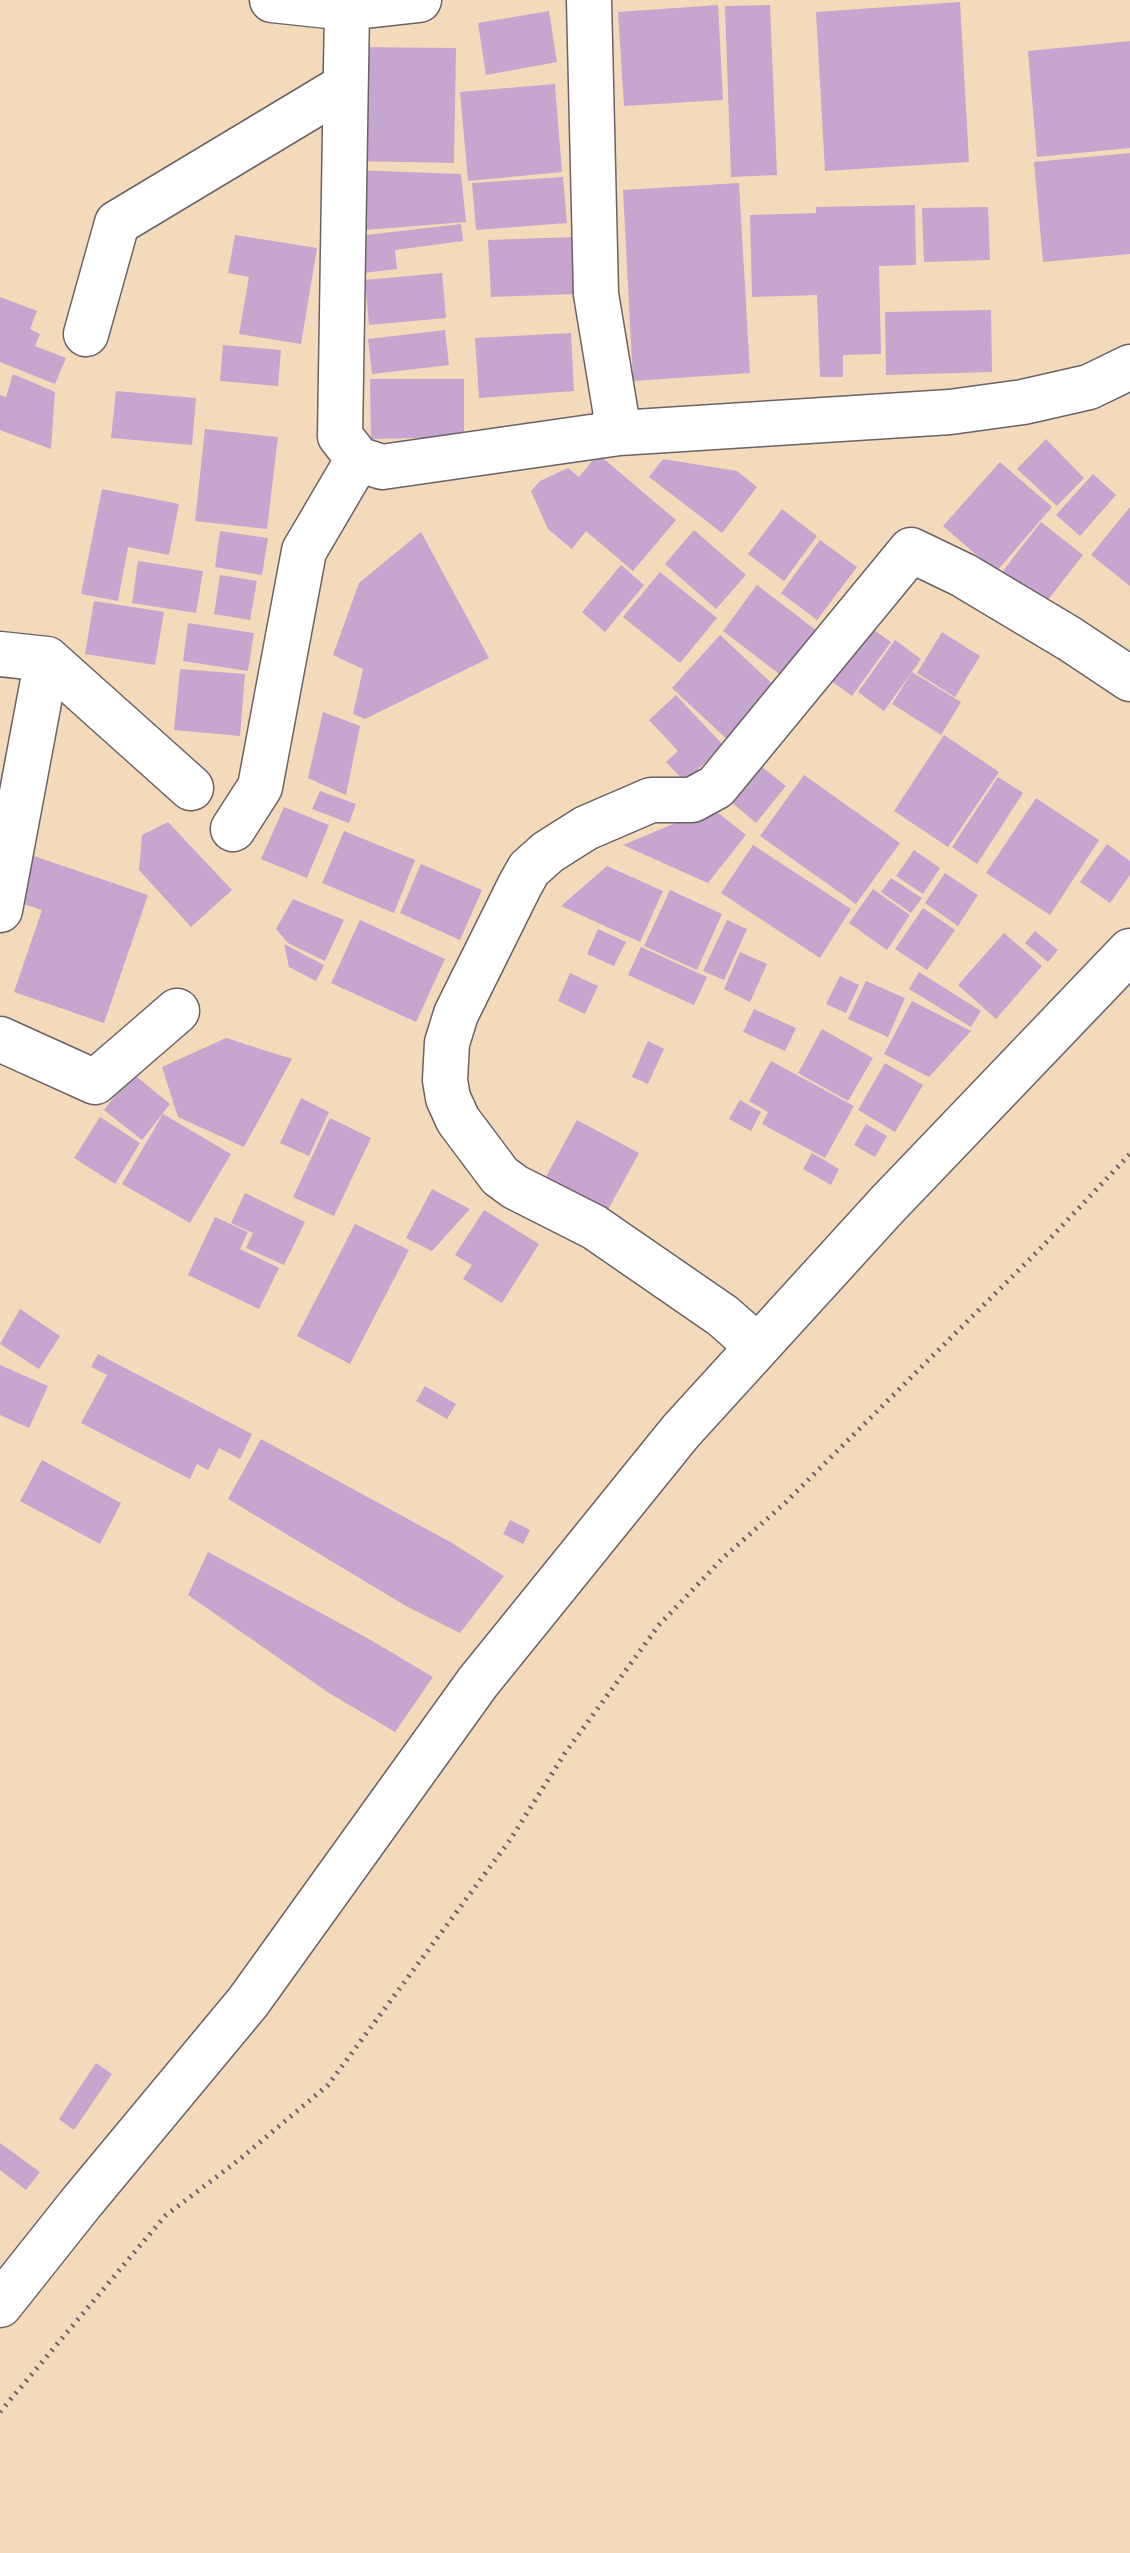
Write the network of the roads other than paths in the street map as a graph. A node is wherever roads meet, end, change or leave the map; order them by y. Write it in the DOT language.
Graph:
graph roads {
  1 [pos="272,0"];
  2 [pos="419,0"];
  3 [pos="589,0"];
  4 [pos="347,8"];
  5 [pos="345,86"];
  6 [pos="86,334"];
  7 [pos="1130,367"];
  8 [pos="619,433"];
  9 [pos="358,459"];
  10 [pos="0,654"];
  11 [pos="47,659"];
  12 [pos="1130,679"];
  13 [pos="191,788"];
  14 [pos="233,829"];
  15 [pos="0,910"];
  16 [pos="1130,951"];
  17 [pos="177,1011"];
  18 [pos="0,1039"];
  19 [pos="757,1346"];
  20 [pos="0,2305"];
  1 -- 4 [label="street"];
  2 -- 4 [label="street"];
  3 -- 8 [label="street"];
  4 -- 5 [label="street"];
  5 -- 6 [label="street"];
  5 -- 9 [label="street"];
  7 -- 8 [label="street"];
  8 -- 9 [label="street"];
  9 -- 14 [label="street"];
  10 -- 11 [label="street"];
  11 -- 13 [label="street"];
  11 -- 15 [label="street"];
  12 -- 19 [label="street"];
  16 -- 19 [label="street"];
  17 -- 18 [label="street"];
  19 -- 20 [label="street"];
}
